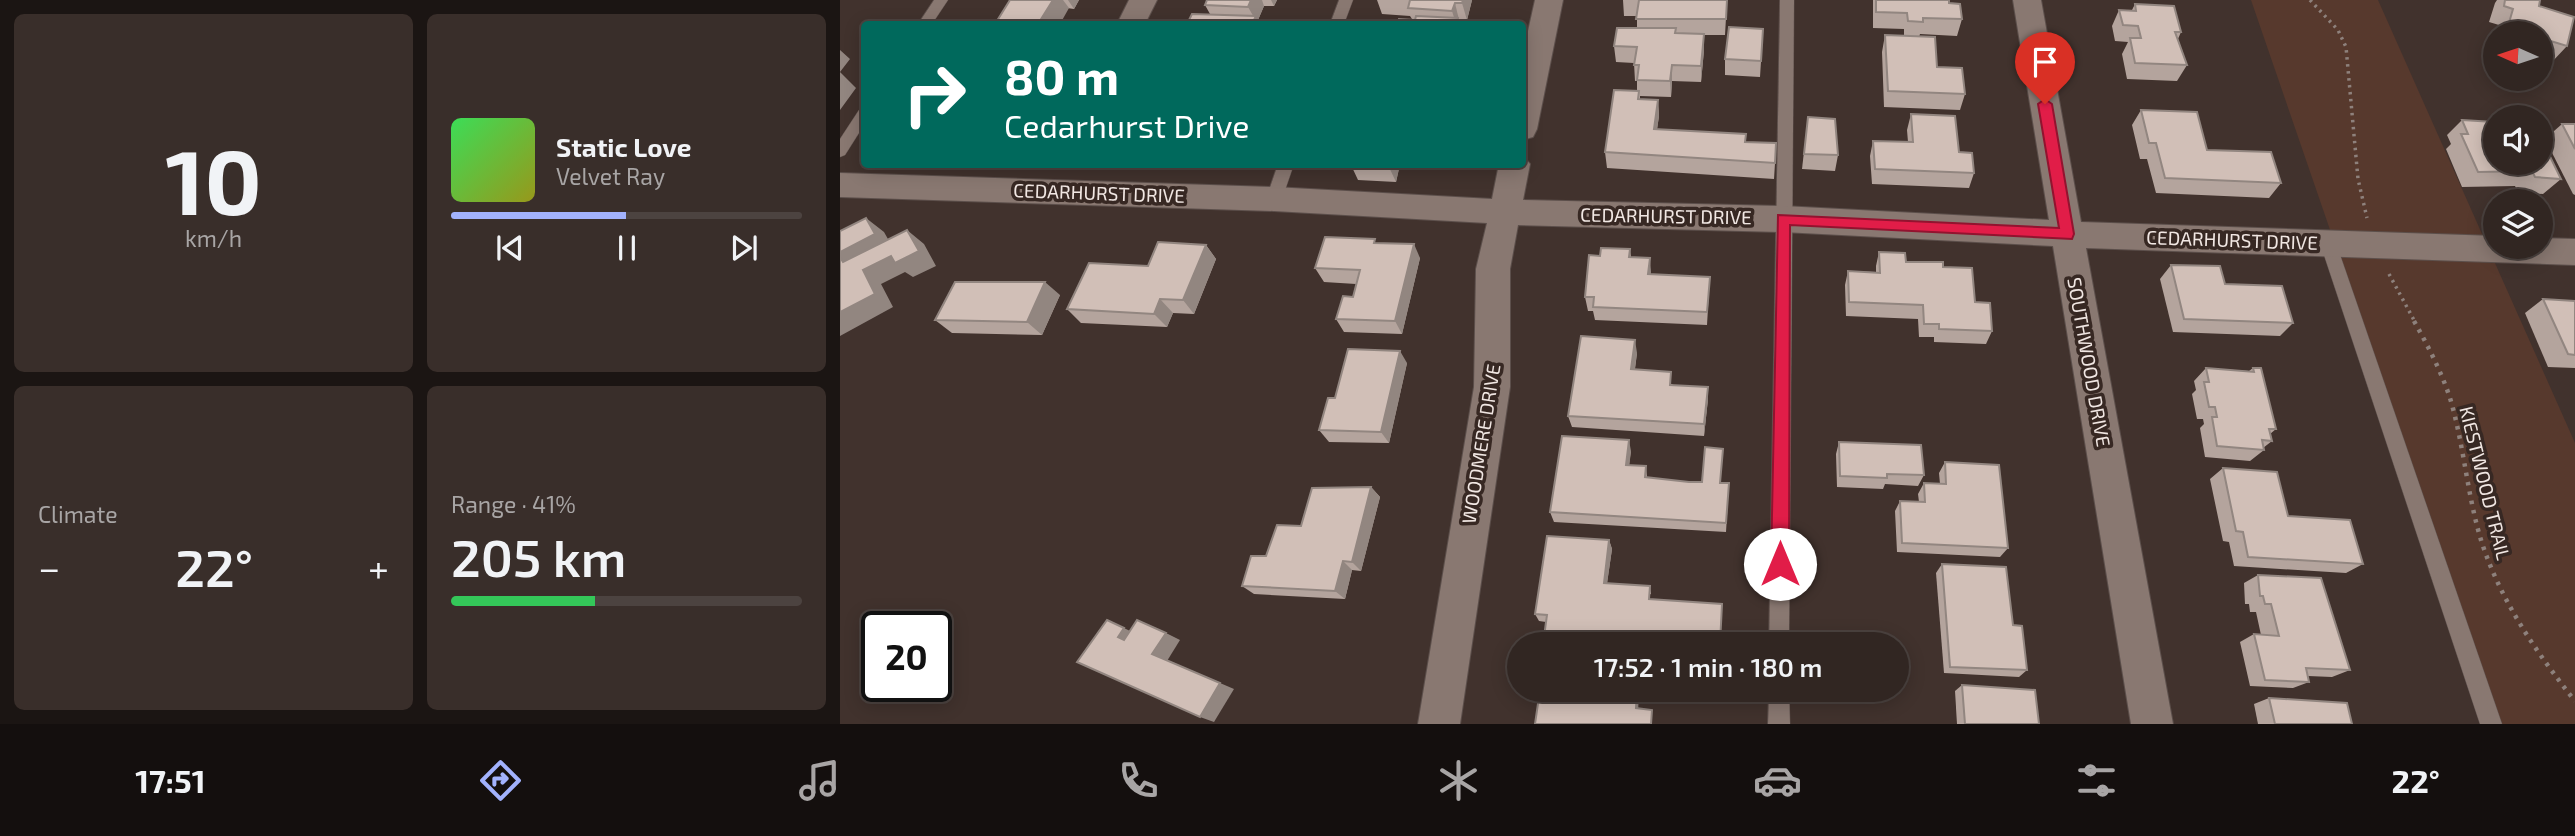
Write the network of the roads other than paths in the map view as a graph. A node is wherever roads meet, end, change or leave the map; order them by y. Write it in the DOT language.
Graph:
graph roads {
  1 [pos="941,0"];
  2 [pos="1143,0"];
  3 [pos="1346,0"];
  4 [pos="1549,0"];
  5 [pos="1787,0"];
  6 [pos="2028,0"];
  7 [pos="927,21"];
  8 [pos="1132,21"];
  9 [pos="1339,21"];
  10 [pos="1526,110"];
  11 [pos="861,118"];
  12 [pos="840,150"];
  13 [pos="1285,168"];
  14 [pos="1514,168"];
  15 [pos="1051,178"];
  16 [pos="840,185"];
  17 [pos="1274,199"];
  18 [pos="1506,212"];
  19 [pos="1783,219"];
  20 [pos="2067,234"];
  21 [pos="2328,243"];
  22 [pos="2575,253"];
  23 [pos="1779,632"];
  24 [pos="1779,702"];
  25 [pos="1440,724"];
  26 [pos="1779,724"];
  27 [pos="2152,724"];
  28 [pos="2491,724"];
  1 -- 7 [label="lane"];
  2 -- 8 [label="street"];
  3 -- 9 [label="lane"];
  4 -- 10 [label="street"];
  5 -- 19 [label="lane"];
  6 -- 20 [label="street, SOUTHWOOD DRIVE"];
  11 -- 12 [label="lane"];
  13 -- 17 [label="lane"];
  14 -- 18 [label="street, WOODMERE DRIVE"];
  15 -- 16 [label="street, CEDARHURST DRIVE"];
  15 -- 17 [label="street, CEDARHURST DRIVE"];
  17 -- 18 [label="street, CEDARHURST DRIVE"];
  18 -- 19 [label="street, CEDARHURST DRIVE"];
  18 -- 25 [label="street, WOODMERE DRIVE"];
  19 -- 20 [label="street, CEDARHURST DRIVE"];
  19 -- 23 [label="lane"];
  20 -- 21 [label="street, CEDARHURST DRIVE"];
  20 -- 27 [label="street, SOUTHWOOD DRIVE"];
  21 -- 22 [label="street, CEDARHURST DRIVE"];
  21 -- 28 [label="lane"];
  24 -- 26 [label="lane"];
}
